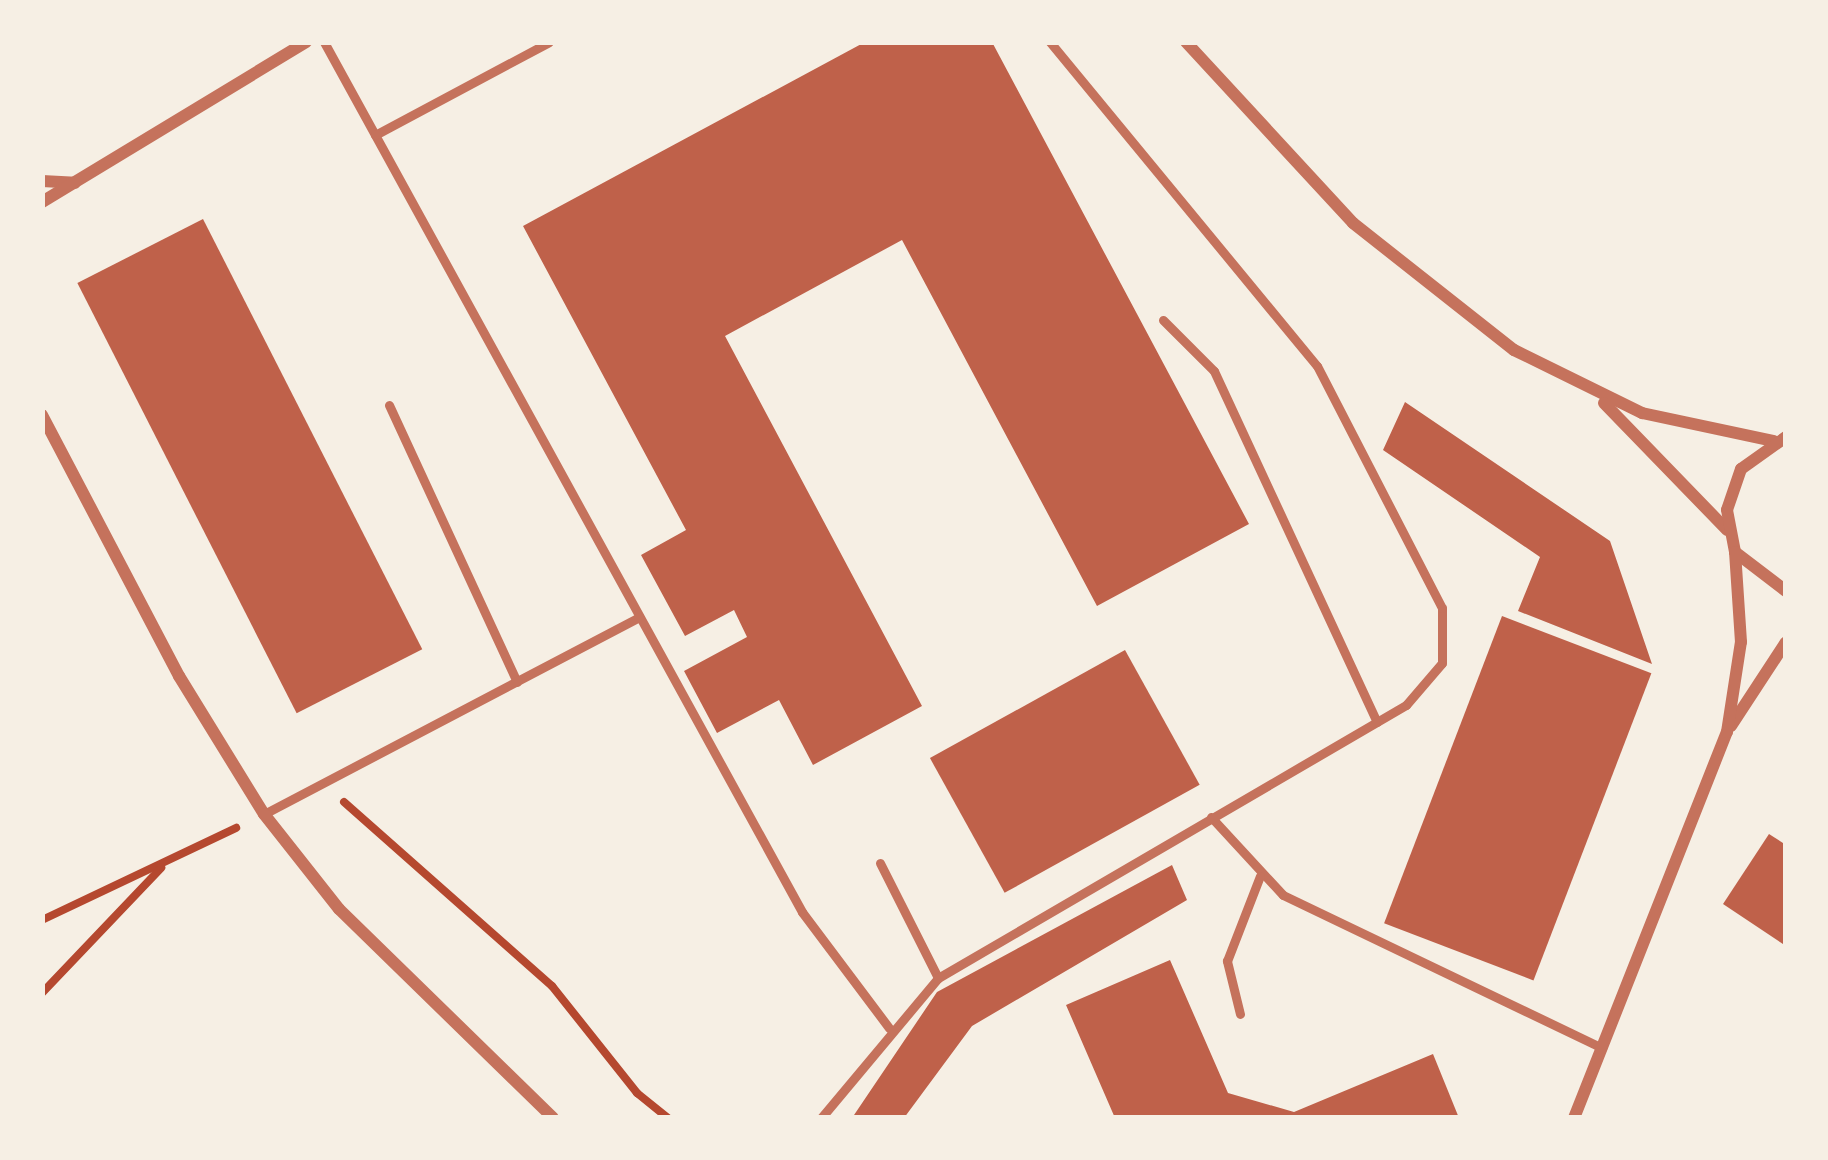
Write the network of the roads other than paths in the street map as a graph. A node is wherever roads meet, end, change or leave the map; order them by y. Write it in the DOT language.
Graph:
graph roads {
  1 [pos="306,42"];
  2 [pos="324,42"];
  3 [pos="549,42"];
  4 [pos="1050,42"];
  5 [pos="1186,42"];
  6 [pos="376,135"];
  7 [pos="42,181"];
  8 [pos="76,183"];
  9 [pos="42,202"];
  10 [pos="1163,320"];
  11 [pos="1599,398"];
  12 [pos="389,405"];
  13 [pos="42,415"];
  14 [pos="1782,438"];
  15 [pos="1728,531"];
  16 [pos="1735,551"];
  17 [pos="1786,591"];
  18 [pos="640,617"];
  19 [pos="1786,642"];
  20 [pos="517,682"];
  21 [pos="1376,722"];
  22 [pos="1727,732"];
  23 [pos="264,814"];
  24 [pos="1211,817"];
  25 [pos="880,862"];
  26 [pos="1259,876"];
  27 [pos="938,978"];
  28 [pos="1240,1014"];
  29 [pos="890,1028"];
  30 [pos="1601,1048"];
  31 [pos="545,1116"];
  32 [pos="821,1118"];
  33 [pos="1574,1118"];
  1 -- 8 [label="street"];
  2 -- 6 [label="lane"];
  3 -- 6 [label="lane"];
  4 -- 21 [label="lane"];
  5 -- 11 [label="street"];
  6 -- 18 [label="lane"];
  7 -- 8 [label="street"];
  8 -- 9 [label="street"];
  10 -- 21 [label="lane"];
  11 -- 14 [label="street"];
  11 -- 15 [label="street"];
  12 -- 20 [label="lane"];
  13 -- 23 [label="street"];
  14 -- 15 [label="street"];
  15 -- 16 [label="street"];
  16 -- 17 [label="street"];
  16 -- 22 [label="street"];
  18 -- 20 [label="lane"];
  18 -- 29 [label="lane"];
  19 -- 22 [label="street"];
  20 -- 23 [label="lane"];
  21 -- 24 [label="lane"];
  22 -- 30 [label="street"];
  23 -- 31 [label="street"];
  24 -- 26 [label="lane"];
  24 -- 27 [label="lane"];
  25 -- 27 [label="lane"];
  26 -- 28 [label="lane"];
  26 -- 30 [label="lane"];
  27 -- 29 [label="lane"];
  29 -- 32 [label="lane"];
  30 -- 33 [label="street"];
}
